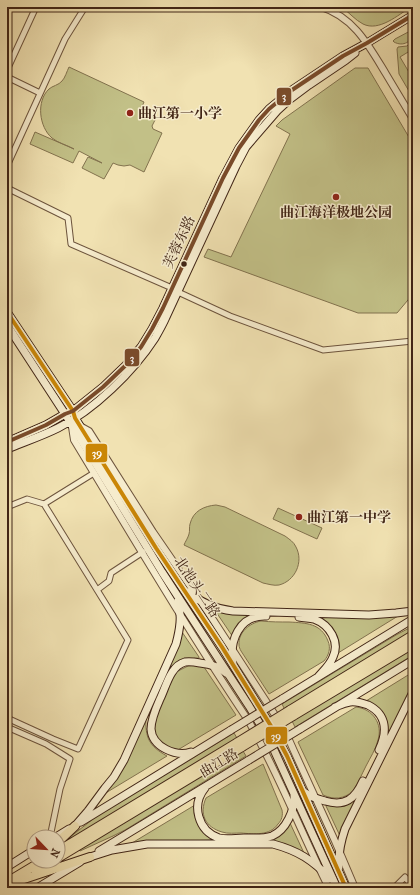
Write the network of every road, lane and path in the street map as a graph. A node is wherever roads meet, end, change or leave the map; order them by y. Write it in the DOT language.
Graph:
graph roads {
  1 [pos="36,7"];
  2 [pos="85,7"];
  3 [pos="321,7"];
  4 [pos="413,15"];
  5 [pos="367,43"];
  6 [pos="7,70"];
  7 [pos="7,77"];
  8 [pos="40,93"];
  9 [pos="413,119"];
  10 [pos="7,166"];
  11 [pos="7,188"];
  12 [pos="175,290"];
  13 [pos="7,312"];
  14 [pos="7,325"];
  15 [pos="413,341"];
  16 [pos="65,414"];
  17 [pos="74,420"];
  18 [pos="7,442"];
  19 [pos="7,449"];
  20 [pos="94,473"];
  21 [pos="44,504"];
  22 [pos="7,507"];
  23 [pos="143,552"];
  24 [pos="180,584"];
  25 [pos="97,590"];
  26 [pos="176,594"];
  27 [pos="201,601"];
  28 [pos="413,611"];
  29 [pos="181,615"];
  30 [pos="413,619"];
  31 [pos="413,635"];
  32 [pos="413,644"];
  33 [pos="233,649"];
  34 [pos="413,660"];
  35 [pos="212,665"];
  36 [pos="235,668"];
  37 [pos="229,675"];
  38 [pos="318,677"];
  39 [pos="413,692"];
  40 [pos="335,707"];
  41 [pos="292,713"];
  42 [pos="7,718"];
  43 [pos="7,727"];
  44 [pos="240,744"];
  45 [pos="199,749"];
  46 [pos="208,784"];
  47 [pos="301,788"];
  48 [pos="293,791"];
  49 [pos="316,799"];
  50 [pos="292,810"];
  51 [pos="75,826"];
  52 [pos="52,829"];
  53 [pos="66,831"];
  54 [pos="66,834"];
  55 [pos="66,846"];
  56 [pos="339,851"];
  57 [pos="66,853"];
  58 [pos="26,855"];
  59 [pos="90,857"];
  60 [pos="7,867"];
  61 [pos="318,867"];
  62 [pos="27,869"];
  63 [pos="31,869"];
  64 [pos="37,869"];
  65 [pos="340,875"];
  66 [pos="18,879"];
  67 [pos="7,882"];
  68 [pos="336,885"];
  69 [pos="8,888"];
  70 [pos="37,888"];
  71 [pos="329,888"];
  72 [pos="346,888"];
  73 [pos="355,888"];
  74 [pos="394,888"];
  75 [pos="413,888"];
  1 -- 6 [label="street"];
  2 -- 8 [label="street"];
  3 -- 5 [label="street"];
  4 -- 5 [label="main road, 芙蓉东路"];
  5 -- 9 [label="street"];
  5 -- 12 [label="main road, 芙蓉东路"];
  7 -- 8 [label="street"];
  8 -- 10 [label="street"];
  11 -- 12 [label="street"];
  12 -- 15 [label="street"];
  12 -- 17 [label="main road, 芙蓉东路"];
  13 -- 17 [label="main road, 北池头二路"];
  14 -- 16 [label="main road"];
  16 -- 17 [label="main road, 芙蓉东路"];
  16 -- 18 [label="main road, 芙蓉东路"];
  17 -- 19 [label="main road, 芙蓉东路"];
  17 -- 20 [label="street"];
  17 -- 24 [label="main road, 北池头二路"];
  17 -- 26 [label="main road, 北池头二路"];
  17 -- 27 [label="street"];
  20 -- 21 [label="street"];
  20 -- 23 [label="street"];
  21 -- 22 [label="street"];
  21 -- 25 [label="street"];
  23 -- 25 [label="street"];
  23 -- 29 [label="street"];
  24 -- 27 [label="main road"];
  24 -- 36 [label="main road, 北池头二路"];
  25 -- 42 [label="street"];
  26 -- 29 [label="main road"];
  26 -- 37 [label="main road, 北池头二路"];
  27 -- 28 [label="main road"];
  27 -- 33 [label="street"];
  29 -- 35 [label="street"];
  29 -- 51 [label="main road"];
  30 -- 38 [label="main road, 曲江路"];
  31 -- 41 [label="highway, 曲江路"];
  32 -- 41 [label="highway, 曲江路"];
  33 -- 36 [label="main road"];
  33 -- 38 [label="main road"];
  33 -- 49 [label="street"];
  34 -- 40 [label="main road, 曲江路"];
  35 -- 37 [label="main road"];
  35 -- 45 [label="main road"];
  35 -- 50 [label="street"];
  36 -- 47 [label="main road, 北池头二路"];
  37 -- 48 [label="main road, 北池头二路"];
  38 -- 45 [label="main road, 曲江路, bridge"];
  39 -- 56 [label="main road"];
  40 -- 46 [label="main road, 曲江路, bridge"];
  40 -- 49 [label="main road"];
  41 -- 44 [label="highway, 曲江路, bridge"];
  43 -- 52 [label="street"];
  44 -- 55 [label="highway, 曲江路"];
  44 -- 57 [label="highway, 曲江路"];
  45 -- 51 [label="main road, 曲江路"];
  46 -- 50 [label="main road"];
  46 -- 59 [label="main road, 曲江路"];
  47 -- 49 [label="main road"];
  47 -- 65 [label="main road, 北池头二路"];
  48 -- 50 [label="main road"];
  48 -- 68 [label="main road, 北池头二路"];
  49 -- 56 [label="street"];
  50 -- 61 [label="street"];
  51 -- 53 [label="main road, 曲江路"];
  51 -- 54 [label="highway"];
  56 -- 65 [label="main road"];
  56 -- 73 [label="street"];
  58 -- 60 [label="main road"];
  59 -- 61 [label="main road"];
  59 -- 66 [label="highway"];
  59 -- 70 [label="main road, 曲江路"];
  61 -- 68 [label="main road"];
  61 -- 71 [label="street"];
  62 -- 66 [label="highway"];
  63 -- 66 [label="highway"];
  64 -- 66 [label="highway"];
  65 -- 72 [label="main road, 北池头二路"];
  66 -- 67 [label="highway"];
  66 -- 69 [label="highway"];
  74 -- 75 [label="street"];
}
